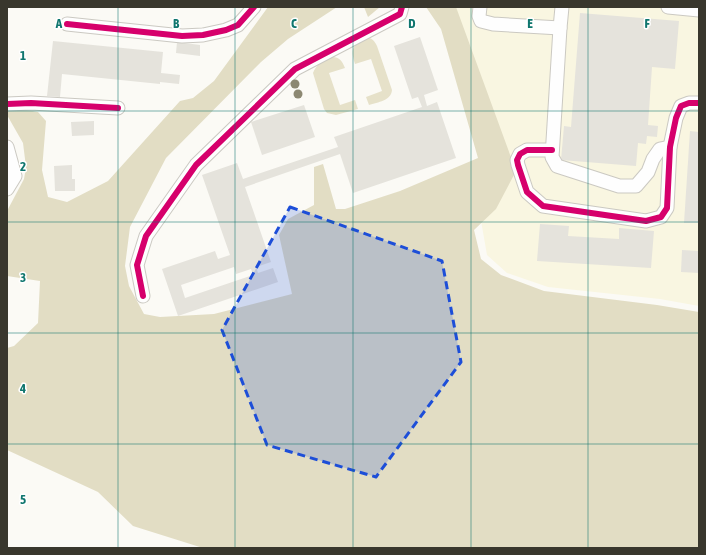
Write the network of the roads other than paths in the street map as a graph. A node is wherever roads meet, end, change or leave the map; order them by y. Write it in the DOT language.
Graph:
graph roads {
  1 [pos="254,7"];
  2 [pos="402,7"];
  3 [pos="480,7"];
  4 [pos="562,7"];
  5 [pos="668,7"];
  6 [pos="699,10"];
  7 [pos="67,24"];
  8 [pos="560,28"];
  9 [pos="699,103"];
  10 [pos="7,104"];
  11 [pos="118,108"];
  12 [pos="7,147"];
  13 [pos="670,147"];
  14 [pos="552,150"];
  15 [pos="7,189"];
  16 [pos="143,296"];
  1 -- 7 [label="street"];
  2 -- 16 [label="street"];
  3 -- 8 [label="street"];
  4 -- 8 [label="street"];
  5 -- 6 [label="street"];
  8 -- 14 [label="street"];
  9 -- 13 [label="street"];
  10 -- 11 [label="street"];
  12 -- 15 [label="street"];
  13 -- 14 [label="street"];
  13 -- 14 [label="street"];
}
